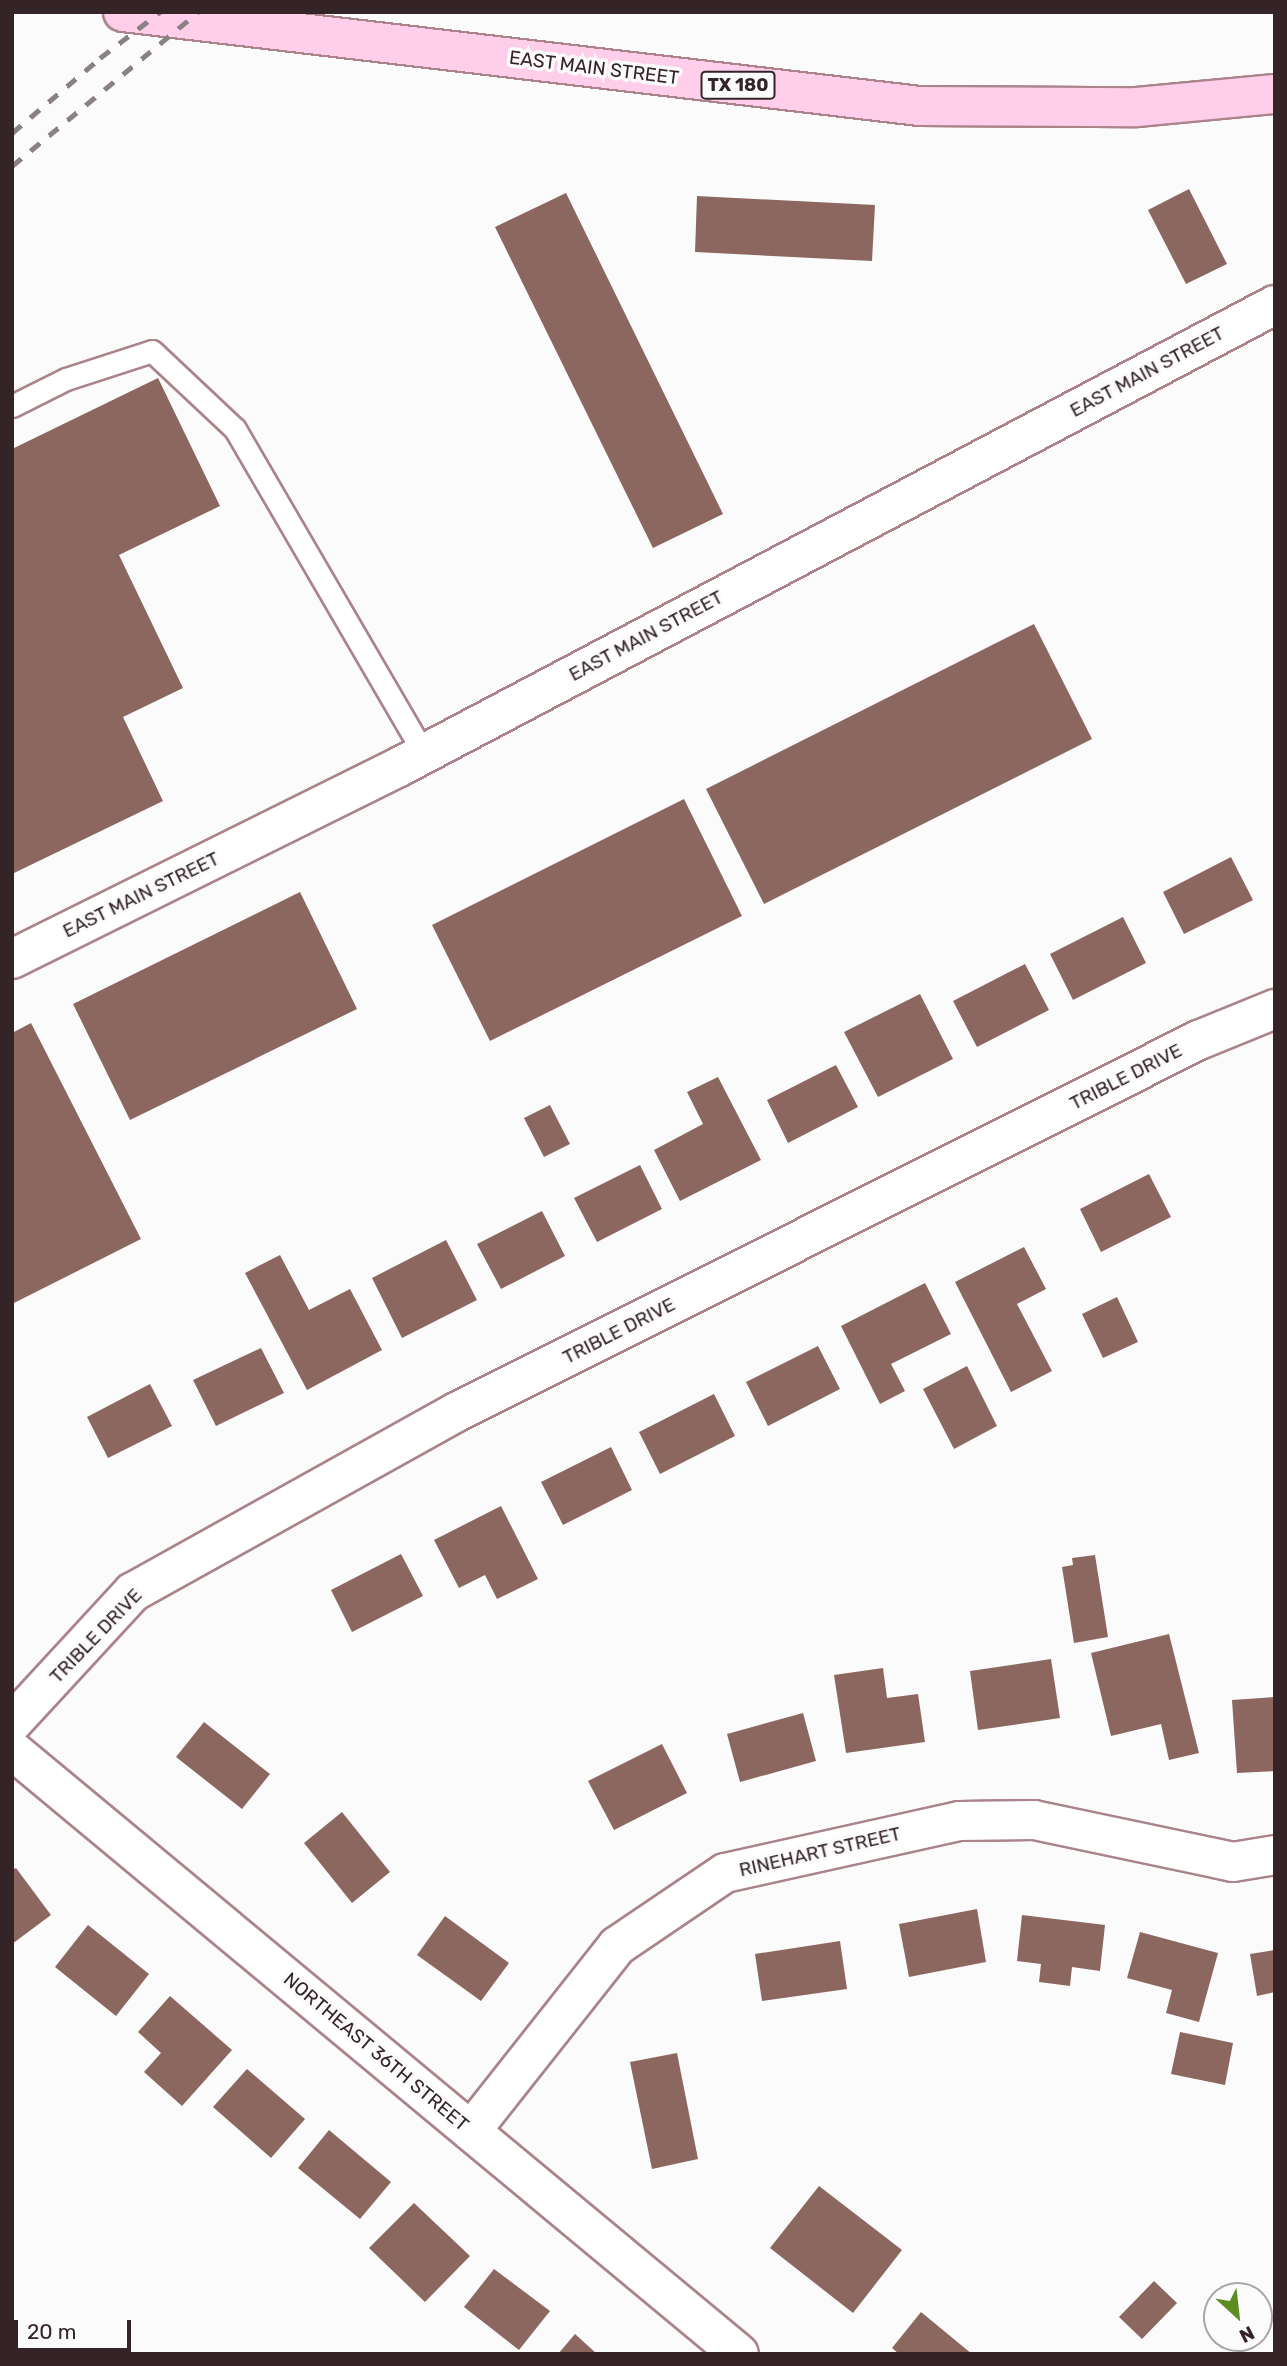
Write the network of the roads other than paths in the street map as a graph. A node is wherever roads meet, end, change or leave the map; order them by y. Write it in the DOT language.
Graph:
graph roads {
  1 [pos="123,12"];
  2 [pos="1275,94"];
  3 [pos="1275,305"];
  4 [pos="12,406"];
  5 [pos="424,754"];
  6 [pos="12,959"];
  7 [pos="1275,1010"];
  8 [pos="12,1723"];
  9 [pos="12,1750"];
  10 [pos="1275,1856"];
  11 [pos="471,2131"];
  12 [pos="739,2354"];
  1 -- 2 [label="main road, EAST MAIN STREET / TX 180"];
  3 -- 5 [label="street, EAST MAIN STREET"];
  4 -- 5 [label="lane"];
  5 -- 6 [label="street, EAST MAIN STREET"];
  7 -- 8 [label="street, TRIBLE DRIVE"];
  9 -- 11 [label="street, NORTHEAST 36TH STREET"];
  10 -- 11 [label="street, RINEHART STREET"];
  11 -- 12 [label="street, NORTHEAST 36TH STREET"];
}
